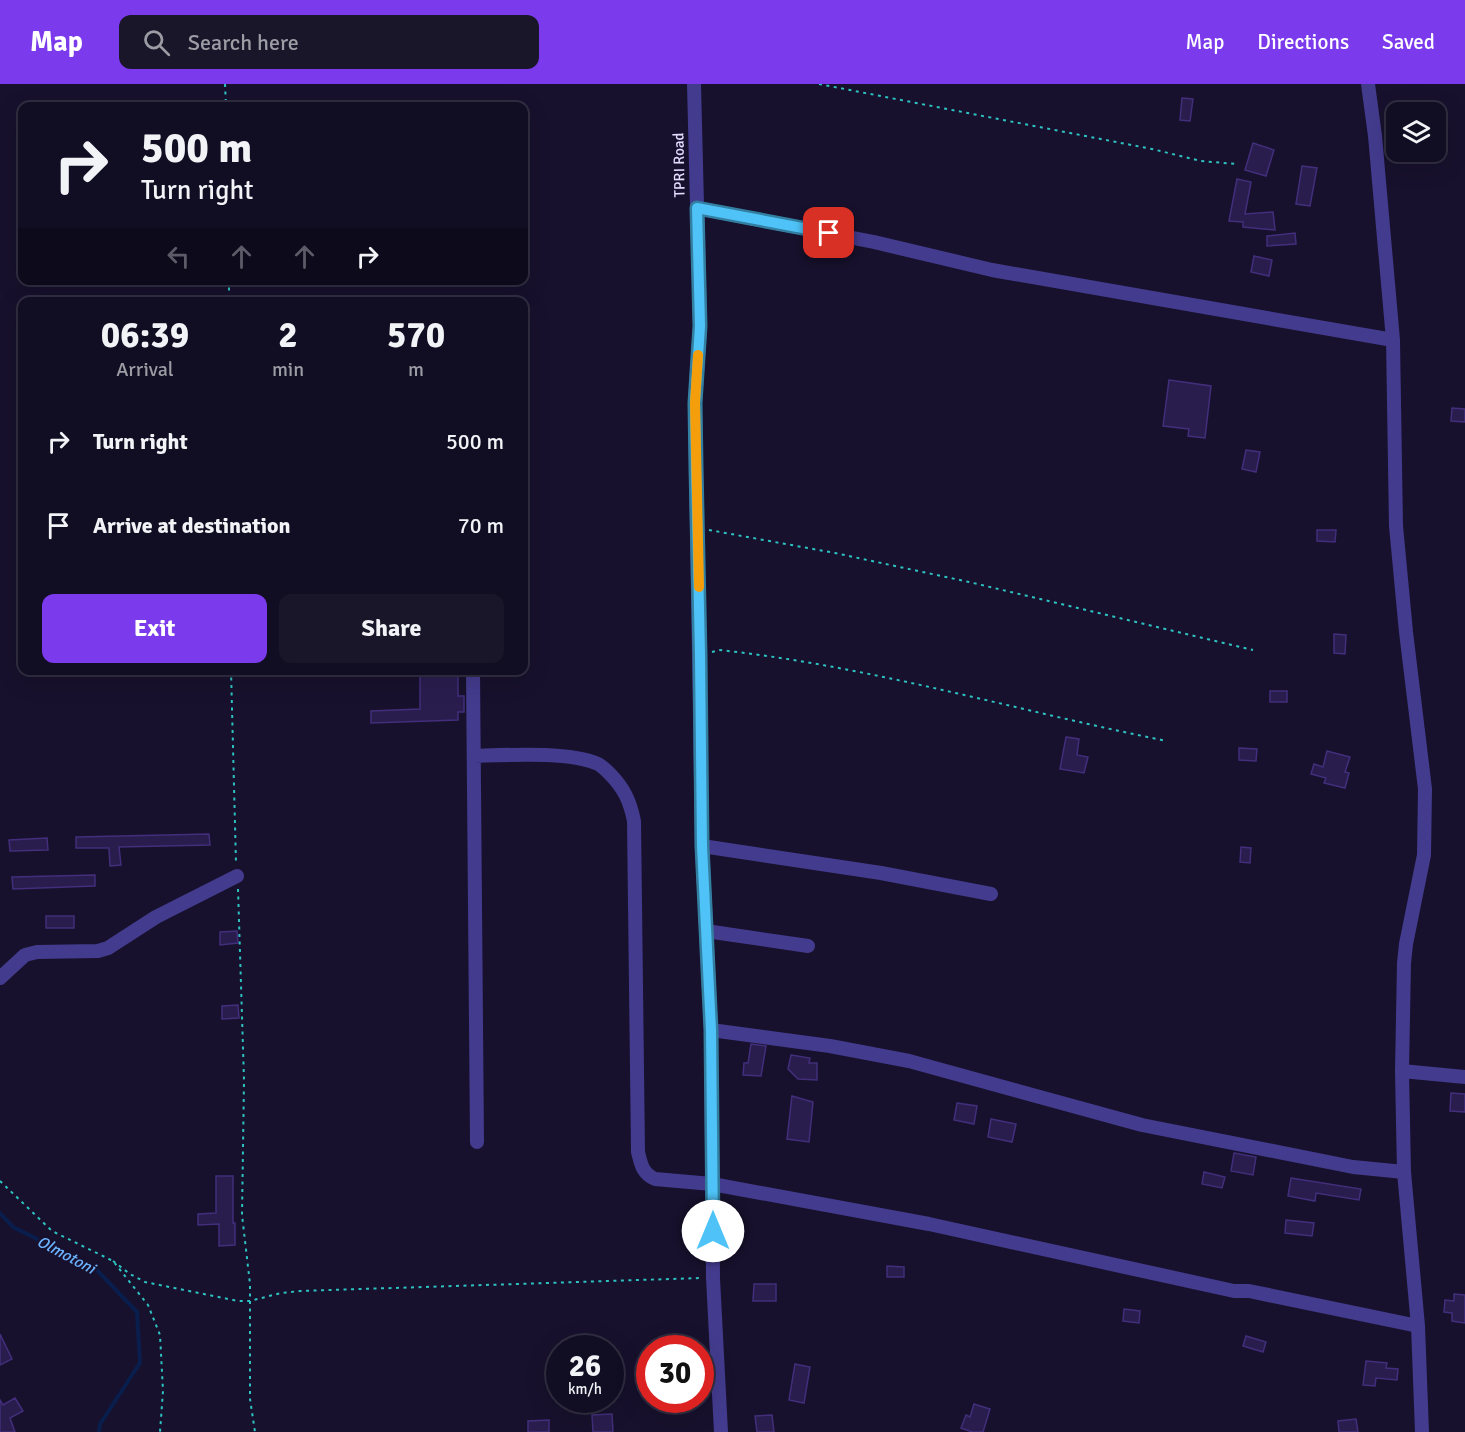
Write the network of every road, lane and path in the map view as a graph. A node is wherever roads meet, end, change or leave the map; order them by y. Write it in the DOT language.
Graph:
graph roads {
  1 [pos="225,84"];
  2 [pos="694,84"];
  3 [pos="819,84"];
  4 [pos="1368,84"];
  5 [pos="226,102"];
  6 [pos="1236,164"];
  7 [pos="697,208"];
  8 [pos="1393,340"];
  9 [pos="697,528"];
  10 [pos="1253,650"];
  11 [pos="700,655"];
  12 [pos="231,675"];
  13 [pos="473,675"];
  14 [pos="1167,741"];
  15 [pos="474,756"];
  16 [pos="702,846"];
  17 [pos="237,876"];
  18 [pos="991,894"];
  19 [pos="706,931"];
  20 [pos="808,946"];
  21 [pos="0,978"];
  22 [pos="711,1030"];
  23 [pos="1402,1071"];
  24 [pos="1465,1077"];
  25 [pos="477,1142"];
  26 [pos="1404,1172"];
  27 [pos="0,1181"];
  28 [pos="712,1184"];
  29 [pos="113,1261"];
  30 [pos="713,1278"];
  31 [pos="250,1301"];
  32 [pos="1418,1326"];
  33 [pos="160,1432"];
  34 [pos="255,1432"];
  35 [pos="721,1432"];
  36 [pos="1422,1432"];
  1 -- 5 [label="path"];
  2 -- 7 [label="street, TPRI Road"];
  3 -- 6 [label="path"];
  4 -- 8 [label="street"];
  7 -- 8 [label="street"];
  7 -- 9 [label="street, TPRI Road"];
  8 -- 23 [label="street"];
  9 -- 10 [label="path"];
  9 -- 11 [label="street, TPRI Road"];
  11 -- 14 [label="path"];
  11 -- 16 [label="street, TPRI Road"];
  12 -- 17 [label="path"];
  13 -- 15 [label="street"];
  15 -- 25 [label="street"];
  15 -- 28 [label="street"];
  16 -- 18 [label="street"];
  16 -- 19 [label="street, TPRI Road"];
  17 -- 21 [label="street"];
  17 -- 31 [label="path"];
  19 -- 20 [label="street"];
  19 -- 22 [label="street, TPRI Road"];
  22 -- 26 [label="street"];
  22 -- 28 [label="street, TPRI Road"];
  23 -- 24 [label="street"];
  23 -- 26 [label="street"];
  26 -- 32 [label="street"];
  27 -- 29 [label="path"];
  28 -- 30 [label="street, TPRI Road"];
  28 -- 32 [label="street"];
  29 -- 31 [label="path"];
  29 -- 33 [label="path"];
  30 -- 31 [label="path"];
  30 -- 35 [label="street, TPRI Road"];
  31 -- 34 [label="path"];
  32 -- 36 [label="street"];
}
